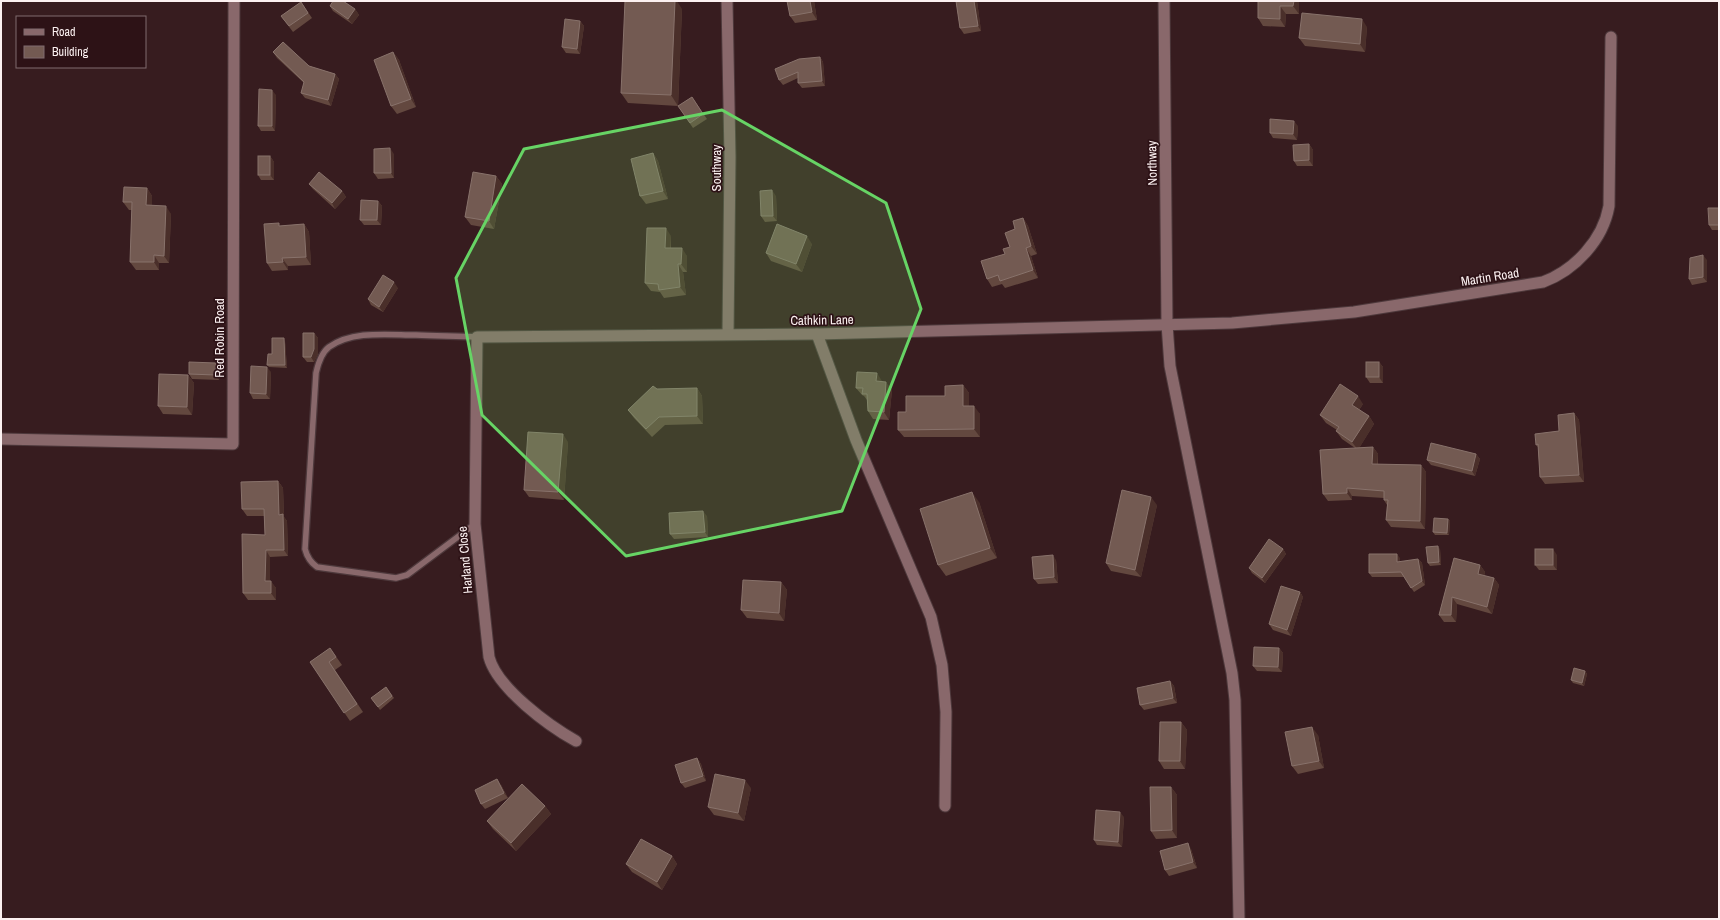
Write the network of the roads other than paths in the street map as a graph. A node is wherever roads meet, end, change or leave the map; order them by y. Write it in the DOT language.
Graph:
graph roads {
  1 [pos="234,1"];
  2 [pos="727,1"];
  3 [pos="1164,1"];
  4 [pos="1611,36"];
  5 [pos="1168,324"];
  6 [pos="728,334"];
  7 [pos="816,334"];
  8 [pos="477,337"];
  9 [pos="1,439"];
  10 [pos="475,524"];
  11 [pos="576,741"];
  12 [pos="945,806"];
  13 [pos="1239,919"];
  1 -- 9 [label="street, Red Robin Road"];
  2 -- 6 [label="street, Southway"];
  3 -- 5 [label="street, Northway"];
  4 -- 5 [label="street, Martin Road"];
  5 -- 7 [label="street, Cathkin Lane"];
  5 -- 13 [label="street, Northway"];
  6 -- 7 [label="street, Cathkin Lane"];
  6 -- 8 [label="street, Cathkin Lane"];
  7 -- 12 [label="street"];
  8 -- 10 [label="street, Harland Close"];
  8 -- 10 [label="lane"];
  10 -- 11 [label="street, Harland Close"];
}
